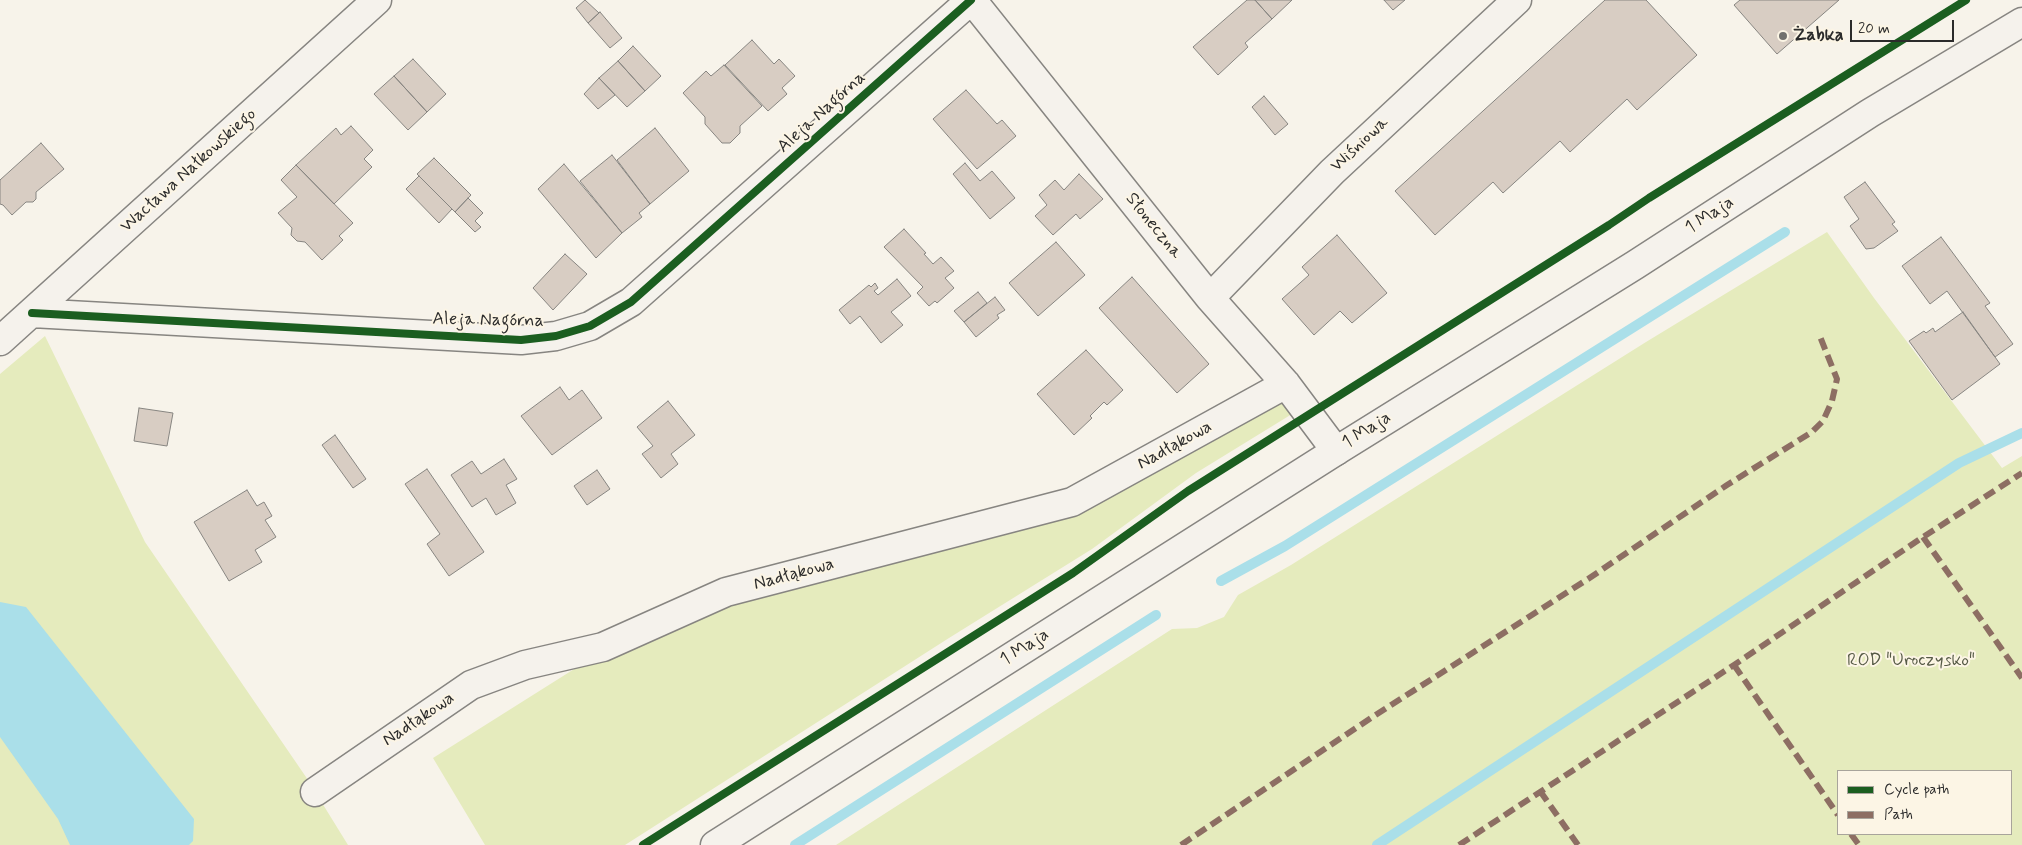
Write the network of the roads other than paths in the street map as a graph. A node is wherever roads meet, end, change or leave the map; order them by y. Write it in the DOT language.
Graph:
graph roads {
  1 [pos="377,0"];
  2 [pos="972,0"];
  3 [pos="1517,0"];
  4 [pos="2022,22"];
  5 [pos="1210,298"];
  6 [pos="32,313"];
  7 [pos="0,341"];
  8 [pos="1286,384"];
  9 [pos="1336,451"];
  10 [pos="315,792"];
  11 [pos="715,845"];
  1 -- 6 [label="street, Wacława Nałkowskiego"];
  2 -- 5 [label="street, Słoneczna"];
  2 -- 6 [label="street, Aleja Nagórna"];
  3 -- 5 [label="street, Wiśniowa"];
  4 -- 9 [label="street, 1 Maja"];
  5 -- 8 [label="street, Słoneczna"];
  6 -- 7 [label="street, Wacława Nałkowskiego"];
  8 -- 9 [label="street, Słoneczna"];
  8 -- 10 [label="street, Nadłąkowa"];
  9 -- 11 [label="street, 1 Maja"];
}
